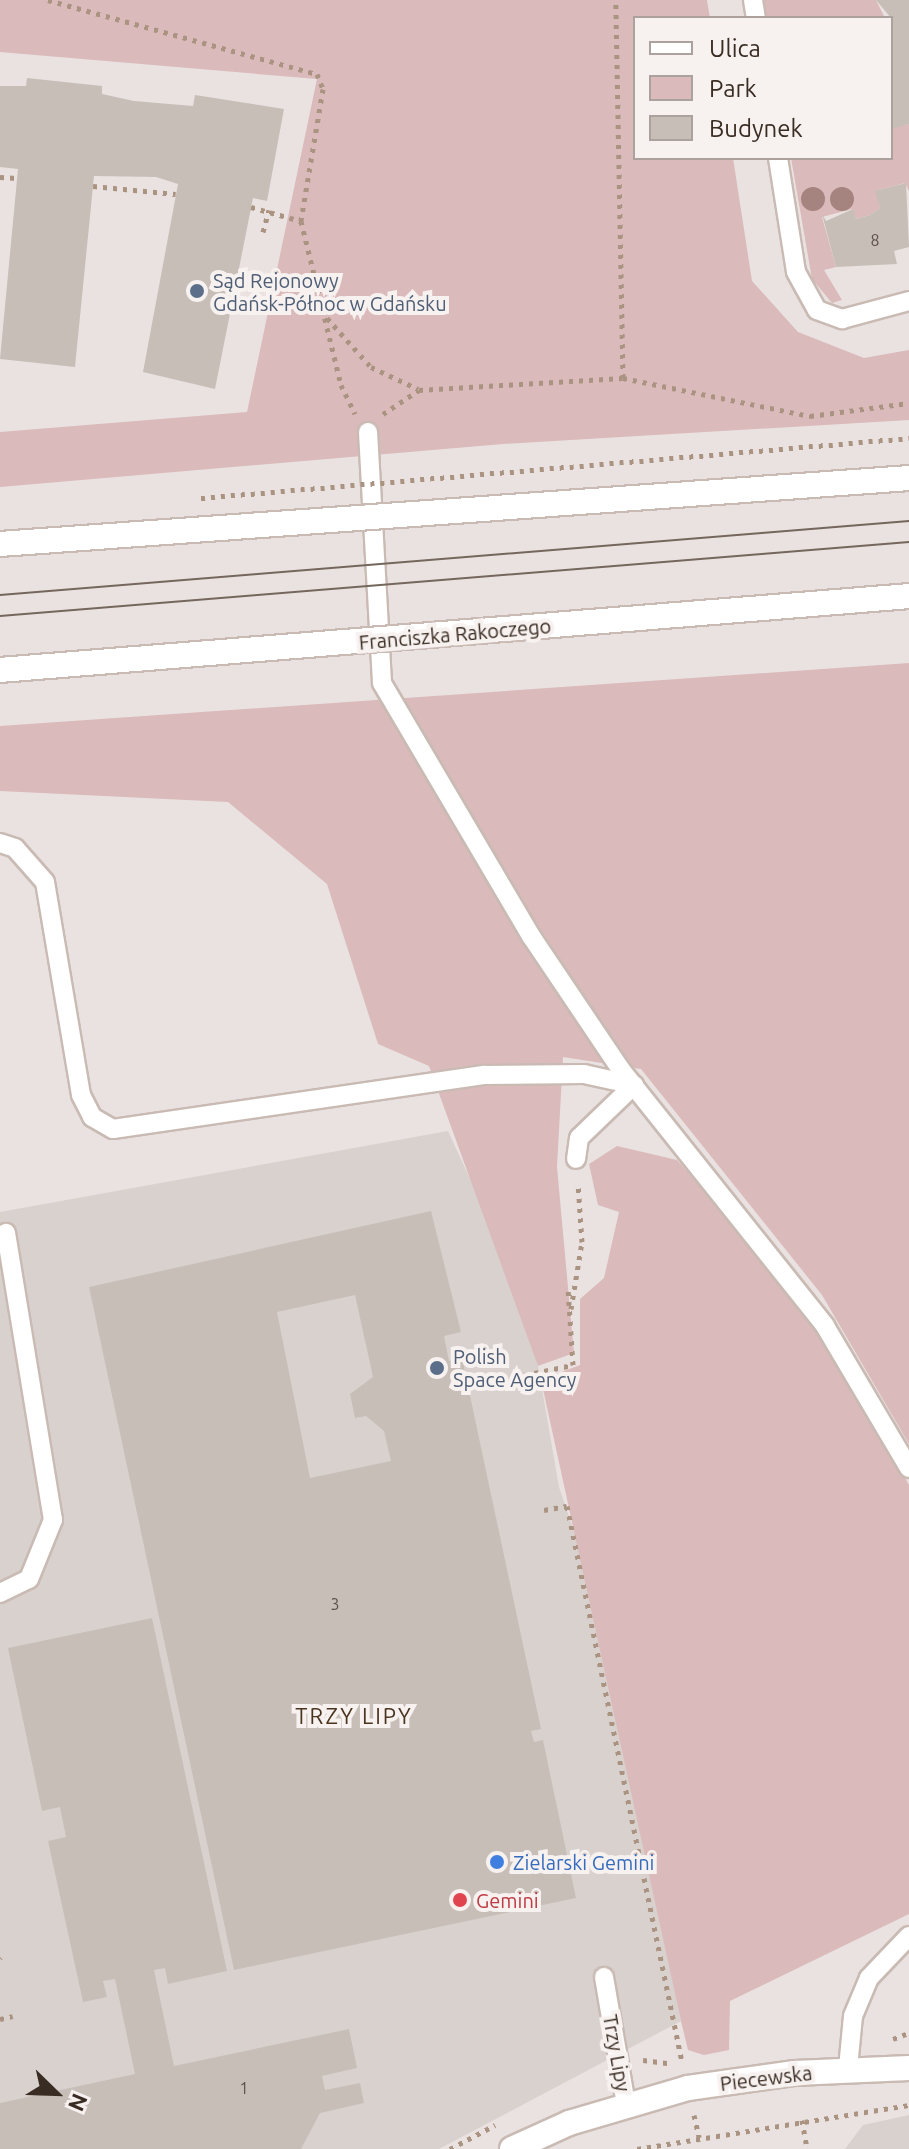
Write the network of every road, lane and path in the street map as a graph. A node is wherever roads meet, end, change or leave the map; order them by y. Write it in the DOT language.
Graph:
graph roads {
  1 [pos="48,0"];
  2 [pos="58,0"];
  3 [pos="616,0"];
  4 [pos="64,6"];
  5 [pos="778,160"];
  6 [pos="0,177"];
  7 [pos="17,178"];
  8 [pos="93,186"];
  9 [pos="176,194"];
  10 [pos="251,207"];
  11 [pos="269,210"];
  12 [pos="301,221"];
  13 [pos="263,232"];
  14 [pos="909,301"];
  15 [pos="325,316"];
  16 [pos="623,378"];
  17 [pos="419,390"];
  18 [pos="909,403"];
  19 [pos="368,432"];
  20 [pos="909,438"];
  21 [pos="909,478"];
  22 [pos="186,500"];
  23 [pos="0,544"];
  24 [pos="909,596"];
  25 [pos="0,670"];
  26 [pos="0,843"];
  27 [pos="634,1085"];
  28 [pos="576,1159"];
  29 [pos="6,1233"];
  30 [pos="568,1287"];
  31 [pos="571,1309"];
  32 [pos="515,1377"];
  33 [pos="909,1468"];
  34 [pos="544,1510"];
  35 [pos="0,1593"];
  36 [pos="909,1936"];
  37 [pos="604,1977"];
  38 [pos="13,2016"];
  39 [pos="0,2019"];
  40 [pos="683,2065"];
  41 [pos="848,2068"];
  42 [pos="909,2068"];
  43 [pos="626,2104"];
  44 [pos="909,2105"];
  45 [pos="802,2120"];
  46 [pos="512,2149"];
  47 [pos="637,2149"];
  48 [pos="807,2149"];
  1 -- 4 [label="path"];
  2 -- 4 [label="path"];
  3 -- 16 [label="path"];
  4 -- 12 [label="path"];
  5 -- 14 [label="lane"];
  6 -- 7 [label="path"];
  8 -- 9 [label="path"];
  10 -- 11 [label="path"];
  11 -- 12 [label="path"];
  11 -- 13 [label="path"];
  12 -- 15 [label="path"];
  15 -- 17 [label="path"];
  15 -- 19 [label="path"];
  16 -- 17 [label="path"];
  16 -- 18 [label="path"];
  17 -- 19 [label="path"];
  19 -- 27 [label="lane"];
  20 -- 22 [label="path, bridge"];
  21 -- 23 [label="main road, bridge"];
  24 -- 25 [label="main road, Franciszka Rakoczego, bridge"];
  26 -- 27 [label="lane"];
  27 -- 28 [label="lane"];
  27 -- 33 [label="lane"];
  28 -- 31 [label="path"];
  29 -- 35 [label="lane"];
  30 -- 31 [label="path"];
  31 -- 32 [label="path"];
  34 -- 40 [label="path"];
  36 -- 41 [label="lane"];
  37 -- 43 [label="lane, Trzy Lipy"];
  38 -- 39 [label="path"];
  41 -- 42 [label="main road, Piecewska"];
  41 -- 43 [label="main road, Piecewska"];
  43 -- 46 [label="main road, Trzy Lipy"];
  44 -- 45 [label="path"];
  45 -- 47 [label="path"];
  45 -- 48 [label="path"];
}
